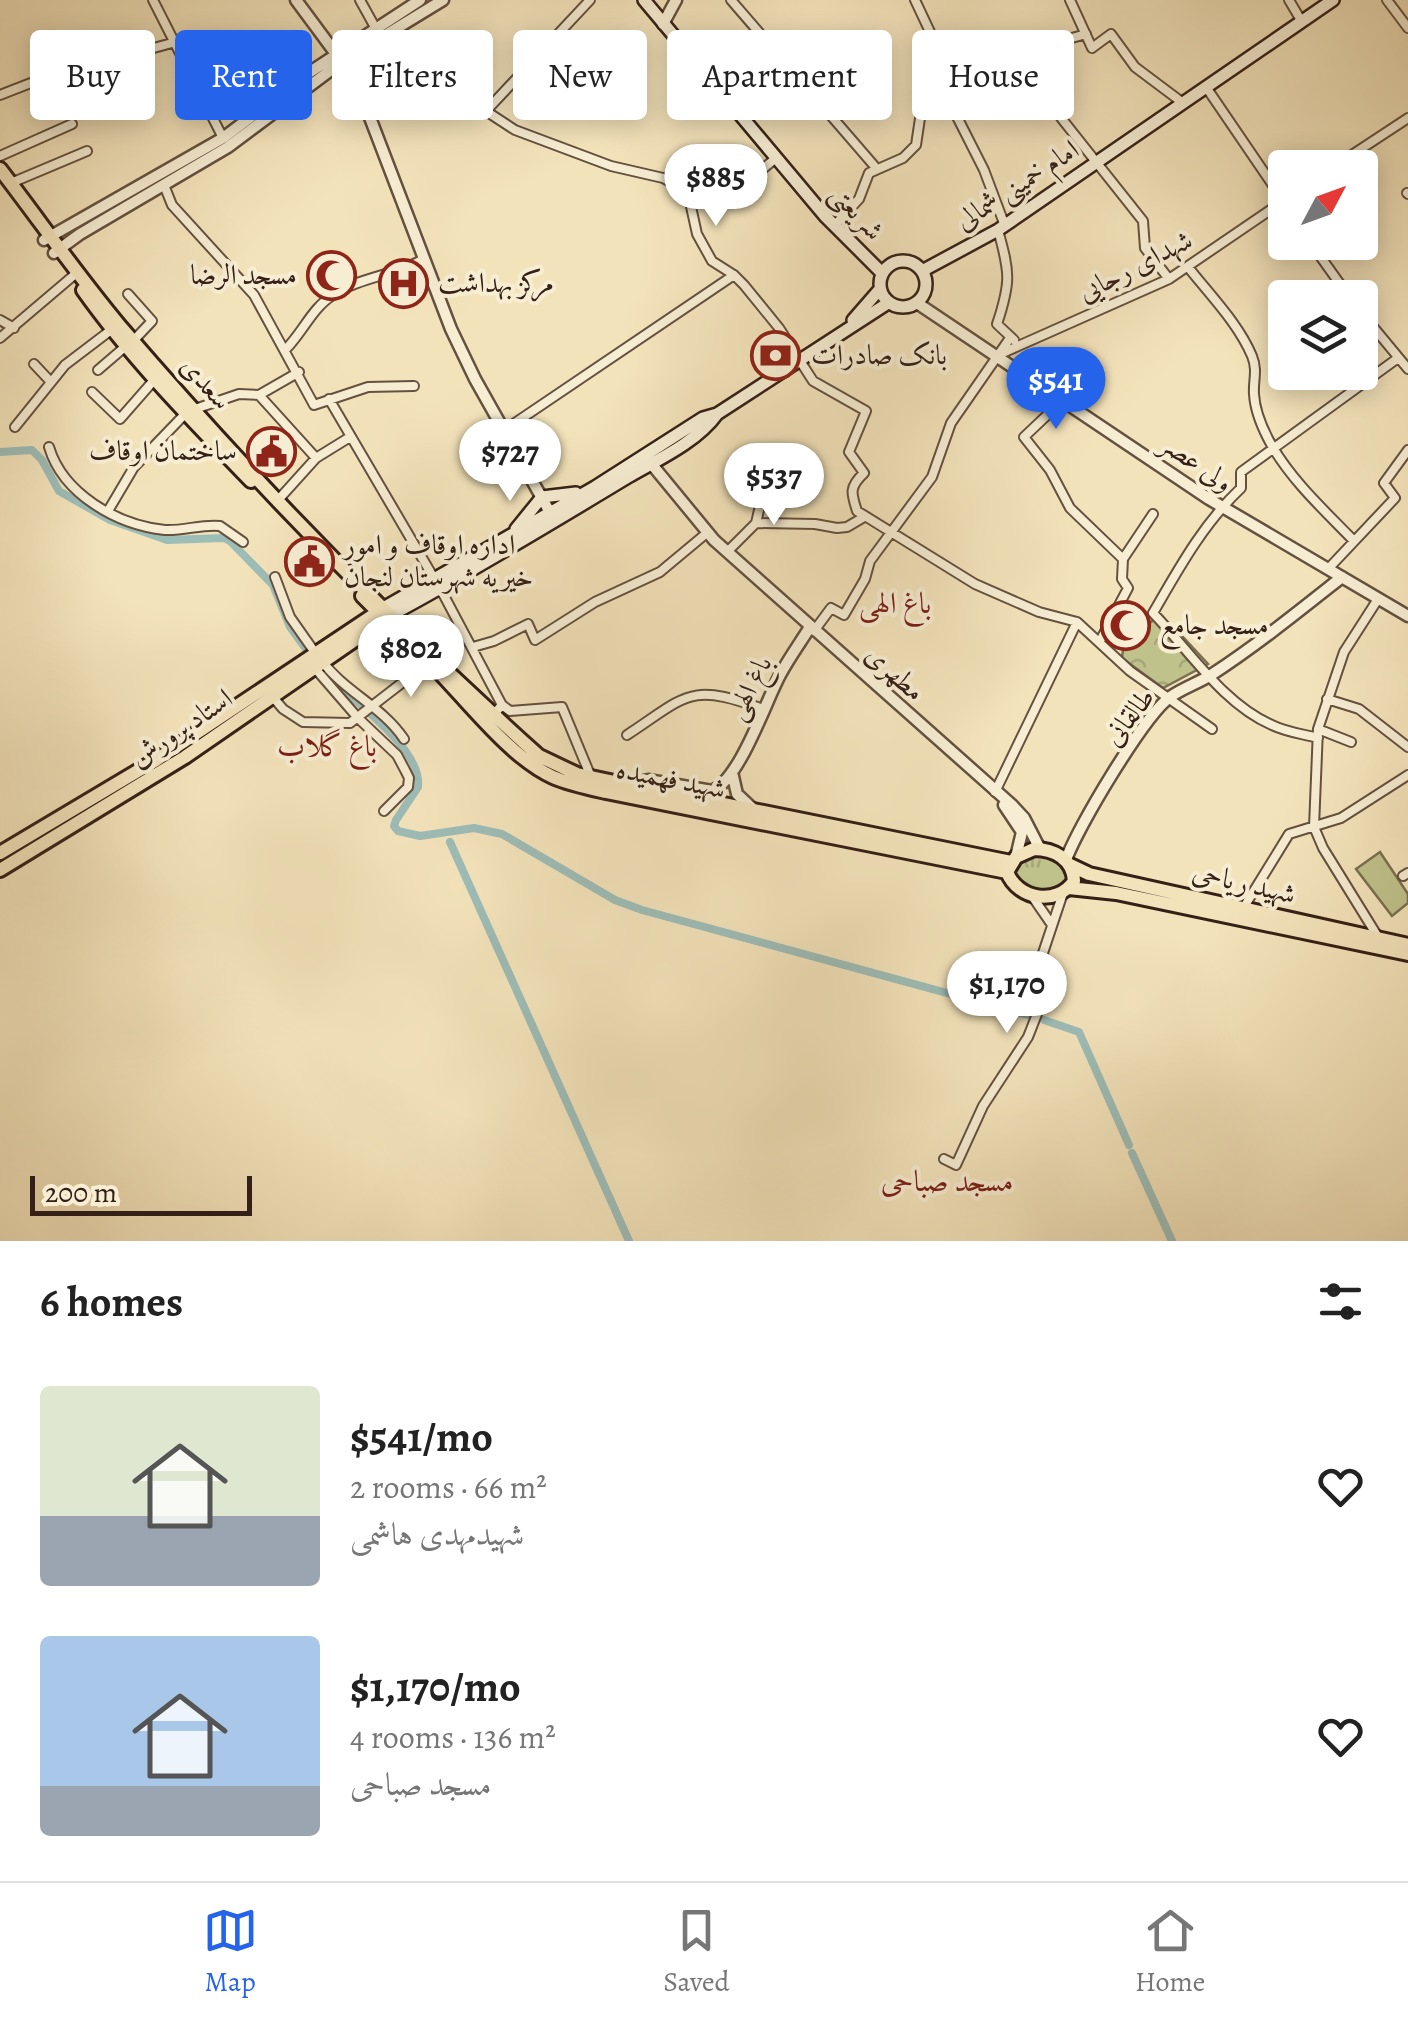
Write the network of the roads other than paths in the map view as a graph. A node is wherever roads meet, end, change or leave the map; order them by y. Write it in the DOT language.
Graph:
graph roads {
  1 [pos="153,0"];
  2 [pos="296,0"];
  3 [pos="360,0"];
  4 [pos="420,0"];
  5 [pos="443,0"];
  6 [pos="590,0"];
  7 [pos="644,0"];
  8 [pos="676,0"];
  9 [pos="731,0"];
  10 [pos="916,0"];
  11 [pos="1070,0"];
  12 [pos="1289,0"];
  13 [pos="1333,0"];
  14 [pos="1387,0"];
  15 [pos="1302,22"];
  16 [pos="662,24"];
  17 [pos="376,28"];
  18 [pos="1408,28"];
  19 [pos="389,30"];
  20 [pos="929,30"];
  21 [pos="1086,34"];
  22 [pos="1074,38"];
  23 [pos="172,42"];
  24 [pos="330,42"];
  25 [pos="332,64"];
  26 [pos="332,66"];
  27 [pos="1206,88"];
  28 [pos="0,95"];
  29 [pos="1183,103"];
  30 [pos="493,104"];
  31 [pos="493,116"];
  32 [pos="1408,118"];
  33 [pos="370,120"];
  34 [pos="920,120"];
  35 [pos="958,120"];
  36 [pos="1065,120"];
  37 [pos="72,124"];
  38 [pos="223,138"];
  39 [pos="1359,150"];
  40 [pos="87,151"];
  41 [pos="0,156"];
  42 [pos="776,158"];
  43 [pos="1098,162"];
  44 [pos="0,169"];
  45 [pos="877,169"];
  46 [pos="1268,178"];
  47 [pos="5,183"];
  48 [pos="164,186"];
  49 [pos="688,193"];
  50 [pos="1268,212"];
  51 [pos="66,226"];
  52 [pos="834,226"];
  53 [pos="1001,228"];
  54 [pos="48,238"];
  55 [pos="62,247"];
  56 [pos="424,259"];
  57 [pos="1188,267"];
  58 [pos="922,271"];
  59 [pos="882,273"];
  60 [pos="734,275"];
  61 [pos="72,276"];
  62 [pos="1169,278"];
  63 [pos="880,289"];
  64 [pos="128,294"];
  65 [pos="888,303"];
  66 [pos="917,303"];
  67 [pos="0,320"];
  68 [pos="14,328"];
  69 [pos="845,329"];
  70 [pos="111,330"];
  71 [pos="1378,333"];
  72 [pos="0,338"];
  73 [pos="1010,338"];
  74 [pos="130,343"];
  75 [pos="1020,344"];
  76 [pos="286,350"];
  77 [pos="998,355"];
  78 [pos="1398,358"];
  79 [pos="799,363"];
  80 [pos="34,364"];
  81 [pos="1408,368"];
  82 [pos="98,370"];
  83 [pos="299,372"];
  84 [pos="154,380"];
  85 [pos="50,382"];
  86 [pos="414,386"];
  87 [pos="92,392"];
  88 [pos="259,395"];
  89 [pos="330,399"];
  90 [pos="1063,400"];
  91 [pos="191,411"];
  92 [pos="16,427"];
  93 [pos="503,431"];
  94 [pos="350,437"];
  95 [pos="49,447"];
  96 [pos="1273,448"];
  97 [pos="1408,450"];
  98 [pos="316,458"];
  99 [pos="648,459"];
  100 [pos="781,472"];
  101 [pos="595,487"];
  102 [pos="542,498"];
  103 [pos="276,502"];
  104 [pos="1221,507"];
  105 [pos="108,511"];
  106 [pos="1153,514"];
  107 [pos="552,517"];
  108 [pos="864,517"];
  109 [pos="756,523"];
  110 [pos="708,532"];
  111 [pos="891,533"];
  112 [pos="510,536"];
  113 [pos="1354,541"];
  114 [pos="243,542"];
  115 [pos="727,552"];
  116 [pos="1123,559"];
  117 [pos="1328,569"];
  118 [pos="275,577"];
  119 [pos="1342,577"];
  120 [pos="438,584"];
  121 [pos="1378,599"];
  122 [pos="385,613"];
  123 [pos="1408,616"];
  124 [pos="1076,622"];
  125 [pos="812,629"];
  126 [pos="359,637"];
  127 [pos="1100,641"];
  128 [pos="410,644"];
  129 [pos="473,648"];
  130 [pos="317,660"];
  131 [pos="429,662"];
  132 [pos="1210,675"];
  133 [pos="272,696"];
  134 [pos="1167,699"];
  135 [pos="1326,699"];
  136 [pos="370,707"];
  137 [pos="498,709"];
  138 [pos="764,709"];
  139 [pos="358,718"];
  140 [pos="1212,728"];
  141 [pos="1318,734"];
  142 [pos="626,735"];
  143 [pos="404,739"];
  144 [pos="1351,742"];
  145 [pos="1408,747"];
  146 [pos="181,752"];
  147 [pos="732,772"];
  148 [pos="1408,775"];
  149 [pos="591,777"];
  150 [pos="624,784"];
  151 [pos="995,792"];
  152 [pos="754,810"];
  153 [pos="384,811"];
  154 [pos="1314,828"];
  155 [pos="0,853"];
  156 [pos="1057,856"];
  157 [pos="1011,864"];
  158 [pos="0,870"];
  159 [pos="1066,890"];
  160 [pos="1031,894"];
  161 [pos="1243,908"];
  162 [pos="1052,925"];
  163 [pos="1380,940"];
  164 [pos="1408,945"];
  165 [pos="1408,954"];
  166 [pos="944,1159"];
  1 -- 23 [label="street"];
  2 -- 24 [label="street"];
  3 -- 17 [label="street"];
  4 -- 17 [label="street"];
  5 -- 19 [label="street"];
  6 -- 30 [label="street"];
  7 -- 16 [label="main road, شریعتی"];
  8 -- 16 [label="street"];
  9 -- 45 [label="street"];
  10 -- 20 [label="street"];
  11 -- 21 [label="street"];
  12 -- 15 [label="street"];
  13 -- 15 [label="main road, امام خمینی شمالی"];
  14 -- 18 [label="street"];
  15 -- 27 [label="main road, امام خمینی شمالی"];
  16 -- 42 [label="main road, شریعتی"];
  21 -- 22 [label="street"];
  21 -- 29 [label="street"];
  23 -- 28 [label="street"];
  23 -- 38 [label="street"];
  25 -- 38 [label="street"];
  26 -- 48 [label="street"];
  27 -- 29 [label="main road, امام خمینی شمالی"];
  27 -- 46 [label="street"];
  29 -- 43 [label="main road, امام خمینی شمالی"];
  31 -- 49 [label="street"];
  32 -- 39 [label="street"];
  33 -- 56 [label="street"];
  34 -- 45 [label="street"];
  35 -- 53 [label="street"];
  36 -- 43 [label="street"];
  37 -- 41 [label="street"];
  38 -- 51 [label="street"];
  40 -- 47 [label="street"];
  42 -- 49 [label="street"];
  42 -- 52 [label="main road, شریعتی"];
  43 -- 53 [label="main road, امام خمینی شمالی"];
  43 -- 62 [label="street"];
  44 -- 47 [label="main road, سعدی"];
  45 -- 52 [label="street"];
  47 -- 54 [label="main road, سعدی"];
  48 -- 55 [label="street"];
  48 -- 76 [label="street"];
  49 -- 60 [label="street"];
  50 -- 57 [label="street, شهدای رجایی"];
  51 -- 54 [label="street"];
  51 -- 55 [label="street"];
  52 -- 59 [label="main road, شریعتی"];
  53 -- 58 [label="main road, امام خمینی شمالی"];
  53 -- 73 [label="street"];
  54 -- 55 [label="main road, سعدی"];
  55 -- 61 [label="main road, سعدی"];
  55 -- 74 [label="main road, سعدی"];
  56 -- 76 [label="street"];
  56 -- 93 [label="street"];
  57 -- 62 [label="street, شهدای رجایی"];
  57 -- 96 [label="street"];
  58 -- 59 [label="main road"];
  58 -- 66 [label="main road"];
  59 -- 63 [label="main road"];
  60 -- 79 [label="street"];
  60 -- 93 [label="street"];
  61 -- 68 [label="street"];
  61 -- 70 [label="main road, سعدی"];
  62 -- 75 [label="street, شهدای رجایی"];
  63 -- 65 [label="main road"];
  63 -- 69 [label="main road"];
  64 -- 74 [label="street"];
  65 -- 66 [label="main road"];
  65 -- 69 [label="main road"];
  66 -- 77 [label="street, ولی عصر"];
  67 -- 68 [label="street"];
  68 -- 72 [label="street"];
  69 -- 79 [label="main road"];
  70 -- 74 [label="main road, سعدی"];
  70 -- 85 [label="street"];
  71 -- 78 [label="street"];
  73 -- 75 [label="street"];
  73 -- 77 [label="street"];
  74 -- 82 [label="street"];
  74 -- 84 [label="main road, سعدی"];
  74 -- 91 [label="main road, سعدی"];
  75 -- 77 [label="street, شهدای رجایی"];
  76 -- 83 [label="street"];
  77 -- 90 [label="street, ولی عصر"];
  77 -- 111 [label="street"];
  78 -- 81 [label="street"];
  78 -- 96 [label="street"];
  79 -- 99 [label="main road"];
  79 -- 108 [label="street"];
  80 -- 85 [label="street"];
  83 -- 88 [label="street"];
  83 -- 89 [label="street"];
  84 -- 87 [label="street"];
  84 -- 91 [label="main road, سعدی"];
  85 -- 92 [label="street"];
  86 -- 89 [label="street"];
  88 -- 91 [label="street"];
  88 -- 98 [label="street"];
  89 -- 94 [label="street"];
  90 -- 104 [label="street, ولی عصر"];
  90 -- 116 [label="street"];
  91 -- 103 [label="main road, سعدی"];
  91 -- 105 [label="street"];
  93 -- 102 [label="street"];
  94 -- 98 [label="street"];
  94 -- 120 [label="street"];
  95 -- 105 [label="street"];
  96 -- 104 [label="street"];
  96 -- 113 [label="street"];
  97 -- 113 [label="street"];
  98 -- 103 [label="street"];
  99 -- 101 [label="main road"];
  99 -- 107 [label="main road"];
  99 -- 110 [label="street, مطهری"];
  100 -- 109 [label="street"];
  101 -- 102 [label="main road"];
  101 -- 107 [label="main road"];
  102 -- 107 [label="street"];
  102 -- 112 [label="main road"];
  103 -- 122 [label="main road, سعدی"];
  104 -- 117 [label="street, ولی عصر"];
  104 -- 132 [label="street"];
  105 -- 114 [label="street"];
  106 -- 116 [label="street"];
  107 -- 112 [label="main road"];
  107 -- 120 [label="main road"];
  108 -- 109 [label="street"];
  108 -- 111 [label="street"];
  109 -- 115 [label="street"];
  110 -- 115 [label="street, مطهری"];
  110 -- 129 [label="street"];
  111 -- 124 [label="street"];
  111 -- 125 [label="street"];
  112 -- 120 [label="main road"];
  113 -- 117 [label="street"];
  115 -- 125 [label="street, مطهری"];
  116 -- 127 [label="street"];
  117 -- 119 [label="street, ولی عصر"];
  118 -- 130 [label="street"];
  119 -- 121 [label="street, ولی عصر"];
  119 -- 132 [label="street, طالقانی"];
  120 -- 122 [label="main road"];
  120 -- 129 [label="street"];
  121 -- 123 [label="street, ولی عصر"];
  121 -- 135 [label="street"];
  122 -- 126 [label="main road, استاد پرورش"];
  122 -- 128 [label="main road, شهید فهمیده"];
  122 -- 130 [label="main road, استاد پرورش"];
  122 -- 137 [label="main road, شهید فهمیده"];
  124 -- 127 [label="street"];
  124 -- 151 [label="street"];
  125 -- 138 [label="street, باغ الهی"];
  125 -- 151 [label="street, مطهری"];
  126 -- 128 [label="main road"];
  126 -- 130 [label="main road, استاد پرورش"];
  127 -- 134 [label="street"];
  128 -- 131 [label="main road, شهید فهمیده"];
  129 -- 137 [label="street"];
  130 -- 133 [label="main road, استاد پرورش"];
  130 -- 136 [label="street"];
  130 -- 139 [label="street"];
  130 -- 146 [label="main road, استاد پرورش"];
  131 -- 136 [label="street"];
  131 -- 157 [label="main road, شهید فهمیده"];
  132 -- 134 [label="street, طالقانی"];
  132 -- 141 [label="street"];
  133 -- 139 [label="street"];
  133 -- 146 [label="main road, استاد پرورش"];
  134 -- 140 [label="street"];
  134 -- 156 [label="street, طالقانی"];
  135 -- 141 [label="street"];
  135 -- 145 [label="street"];
  136 -- 139 [label="street"];
  136 -- 143 [label="street"];
  137 -- 149 [label="main road, شهید فهمیده"];
  137 -- 149 [label="street"];
  138 -- 142 [label="street"];
  138 -- 147 [label="street, باغ الهی"];
  139 -- 153 [label="street"];
  141 -- 144 [label="street"];
  141 -- 154 [label="street"];
  146 -- 155 [label="main road, استاد پرورش"];
  146 -- 158 [label="main road, استاد پرورش"];
  147 -- 150 [label="street"];
  147 -- 152 [label="street"];
  148 -- 154 [label="street"];
  149 -- 150 [label="main road, شهید فهمیده"];
  150 -- 152 [label="main road, شهید فهمیده"];
  151 -- 156 [label="street"];
  151 -- 157 [label="street"];
  152 -- 157 [label="main road, شهید فهمیده"];
  154 -- 161 [label="street"];
  154 -- 163 [label="street"];
  156 -- 157 [label="main road"];
  156 -- 159 [label="main road"];
  156 -- 161 [label="main road, شهید ریاحی"];
  157 -- 160 [label="main road"];
  159 -- 160 [label="main road, شهید ریاحی"];
  159 -- 162 [label="street"];
  159 -- 165 [label="main road, شهید ریاحی"];
  160 -- 162 [label="street"];
  161 -- 163 [label="main road, شهید ریاحی"];
  162 -- 166 [label="street"];
  163 -- 164 [label="main road, شهید ریاحی"];
}
